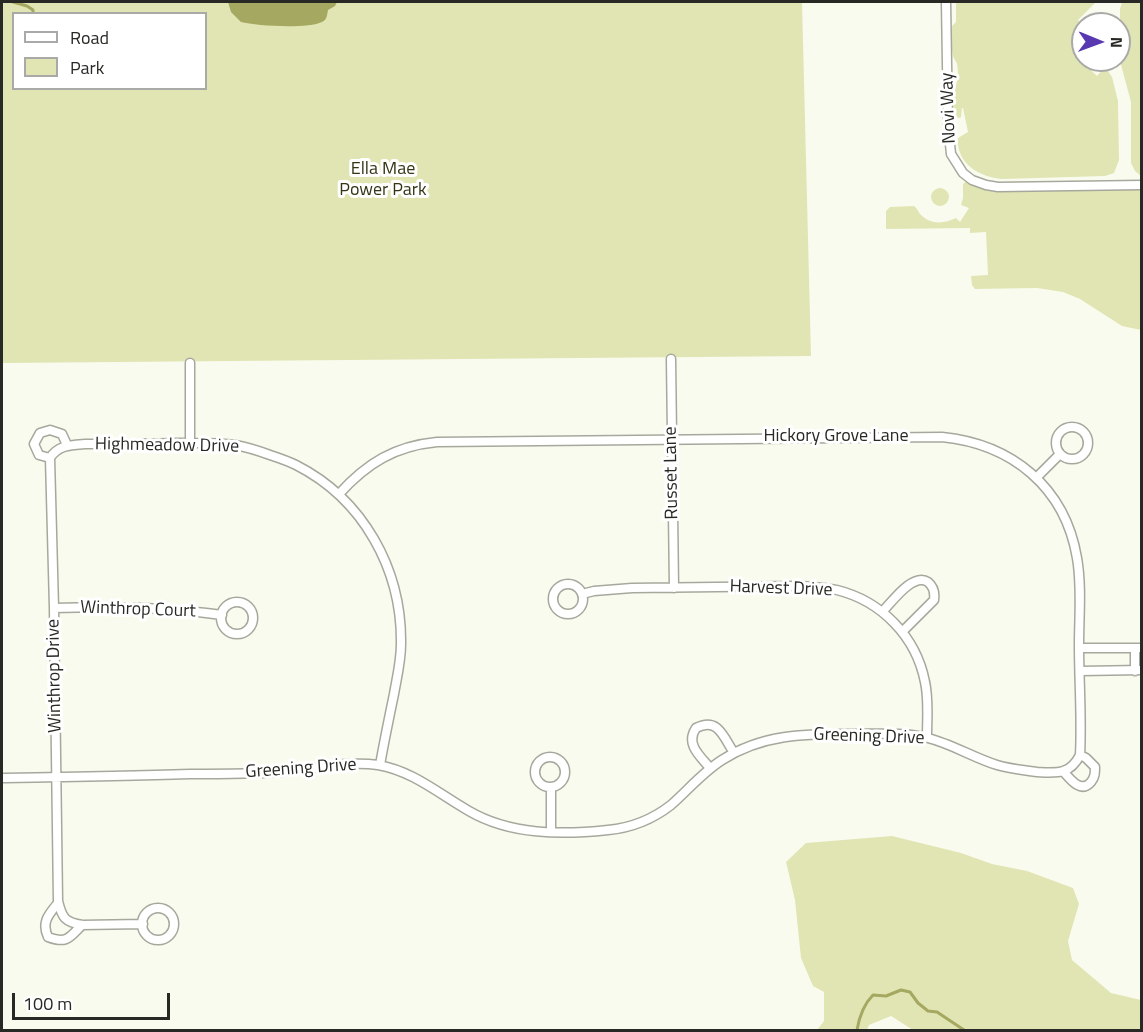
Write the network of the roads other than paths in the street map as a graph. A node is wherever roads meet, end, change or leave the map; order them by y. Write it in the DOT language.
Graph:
graph roads {
  1 [pos="946,2"];
  2 [pos="1142,185"];
  3 [pos="671,359"];
  4 [pos="190,363"];
  5 [pos="672,439"];
  6 [pos="190,443"];
  7 [pos="67,445"];
  8 [pos="1060,454"];
  9 [pos="52,455"];
  10 [pos="1037,477"];
  11 [pos="339,494"];
  12 [pos="674,588"];
  13 [pos="582,594"];
  14 [pos="54,608"];
  15 [pos="883,612"];
  16 [pos="222,615"];
  17 [pos="902,632"];
  18 [pos="1079,648"];
  19 [pos="1138,648"];
  20 [pos="1080,671"];
  21 [pos="1138,671"];
  22 [pos="927,737"];
  23 [pos="734,753"];
  24 [pos="1080,755"];
  25 [pos="380,765"];
  26 [pos="710,768"];
  27 [pos="1063,771"];
  28 [pos="57,777"];
  29 [pos="2,778"];
  30 [pos="551,788"];
  31 [pos="551,832"];
  32 [pos="58,903"];
  33 [pos="143,924"];
  34 [pos="82,925"];
  1 -- 2 [label="street, Novi Way"];
  3 -- 5 [label="street, Russet Lane"];
  4 -- 6 [label="street"];
  5 -- 10 [label="street, Hickory Grove Lane"];
  5 -- 11 [label="street, Hickory Grove Lane"];
  5 -- 12 [label="street, Russet Lane"];
  6 -- 7 [label="street, Highmeadow Drive"];
  6 -- 11 [label="street, Highmeadow Drive"];
  7 -- 9 [label="street, Highmeadow Drive"];
  7 -- 9 [label="street"];
  8 -- 10 [label="street"];
  9 -- 14 [label="street, Winthrop Drive"];
  10 -- 18 [label="street, Hickory Grove Lane"];
  11 -- 25 [label="street, Highmeadow Drive"];
  12 -- 13 [label="street, Harvest Drive"];
  12 -- 15 [label="street, Harvest Drive"];
  14 -- 16 [label="street, Winthrop Court"];
  14 -- 28 [label="street, Winthrop Drive"];
  15 -- 17 [label="street, Harvest Drive"];
  15 -- 17 [label="street"];
  17 -- 22 [label="street, Harvest Drive"];
  18 -- 19 [label="street"];
  18 -- 20 [label="street, Hickory Grove Lane"];
  19 -- 21 [label="street"];
  20 -- 21 [label="street"];
  20 -- 24 [label="street, Hickory Grove Lane"];
  22 -- 23 [label="street, Greening Drive"];
  22 -- 27 [label="street, Greening Drive"];
  23 -- 26 [label="street, Greening Drive"];
  23 -- 26 [label="street"];
  24 -- 27 [label="street, Greening Drive"];
  24 -- 27 [label="street"];
  25 -- 28 [label="street, Greening Drive"];
  25 -- 31 [label="street, Greening Drive"];
  26 -- 31 [label="street, Greening Drive"];
  28 -- 29 [label="street, Greening Drive"];
  28 -- 32 [label="street, Winthrop Drive"];
  30 -- 31 [label="street"];
  32 -- 34 [label="street, Winthrop Drive"];
  32 -- 34 [label="street, Winthrop Drive"];
  33 -- 34 [label="street"];
}
